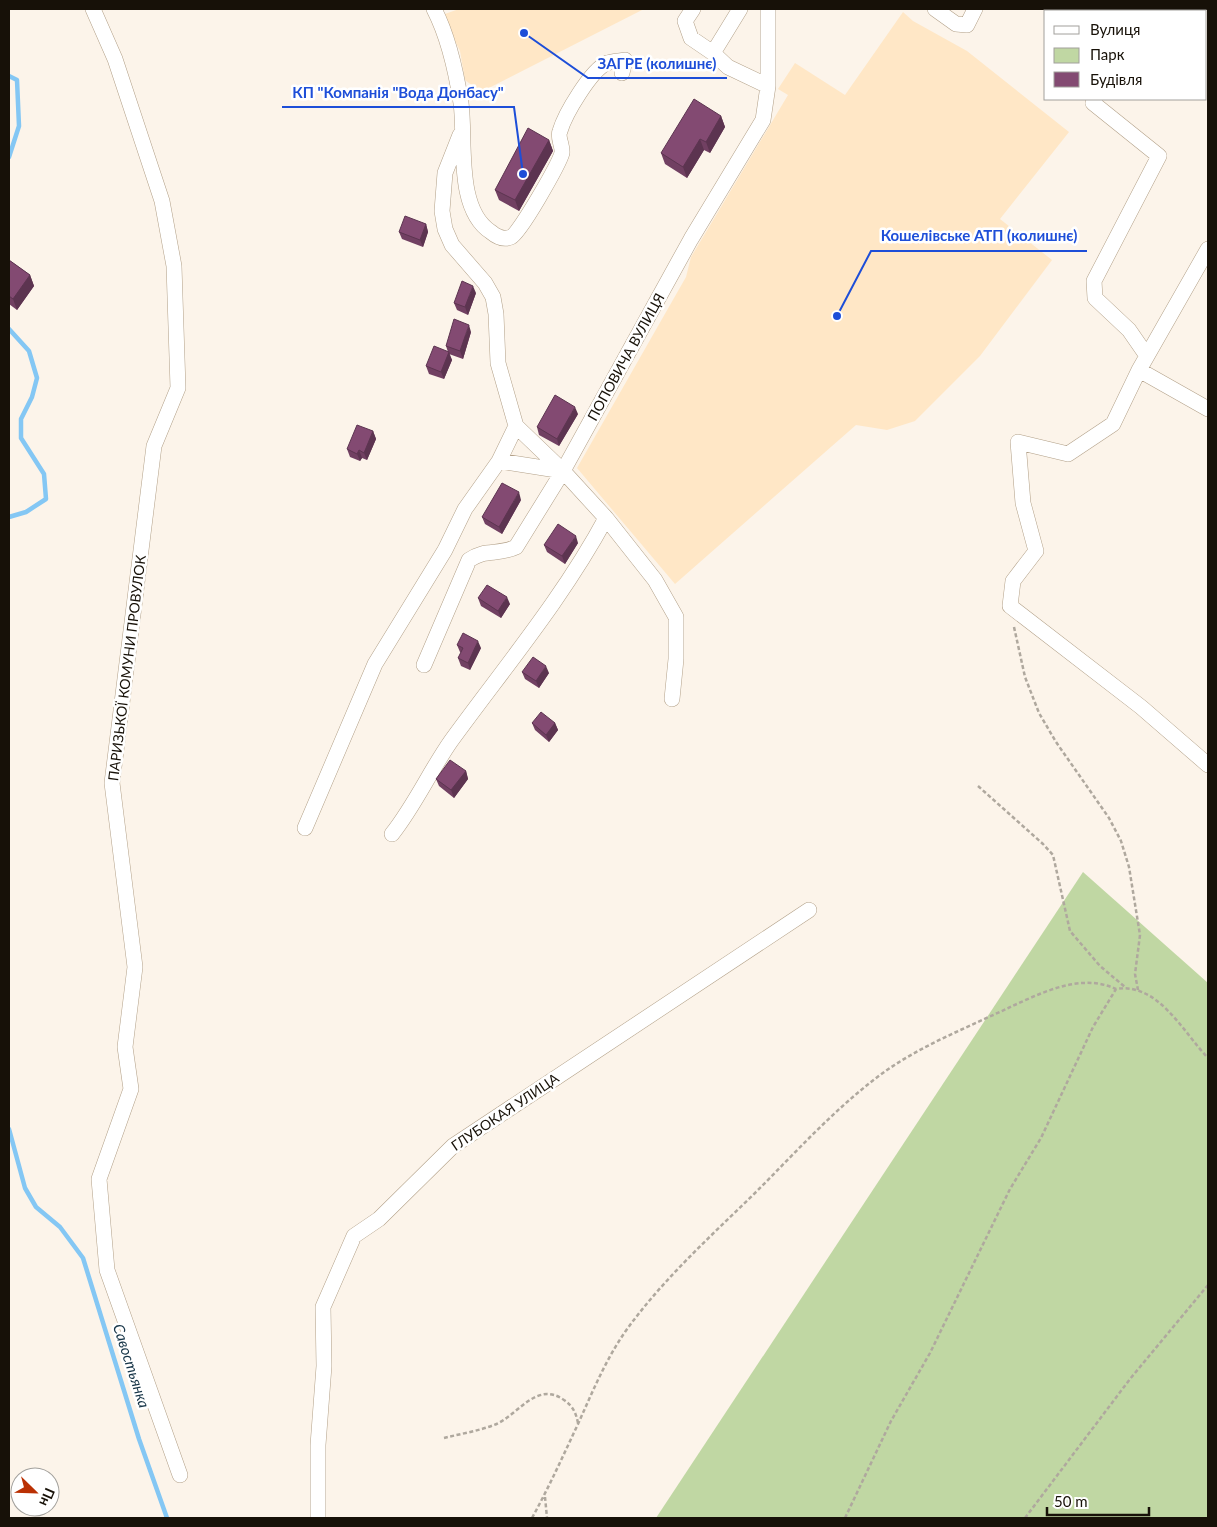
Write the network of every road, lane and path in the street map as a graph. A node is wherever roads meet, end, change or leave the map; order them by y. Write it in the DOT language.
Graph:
graph roads {
  1 [pos="93,9"];
  2 [pos="434,9"];
  3 [pos="693,9"];
  4 [pos="740,9"];
  5 [pos="768,9"];
  6 [pos="935,9"];
  7 [pos="975,9"];
  8 [pos="713,53"];
  9 [pos="622,73"];
  10 [pos="768,86"];
  11 [pos="1094,100"];
  12 [pos="462,131"];
  13 [pos="1208,248"];
  14 [pos="1147,356"];
  15 [pos="1140,370"];
  16 [pos="1208,409"];
  17 [pos="516,426"];
  18 [pos="499,461"];
  19 [pos="563,471"];
  20 [pos="606,518"];
  21 [pos="1010,606"];
  22 [pos="424,665"];
  23 [pos="672,699"];
  24 [pos="1208,765"];
  25 [pos="978,786"];
  26 [pos="305,828"];
  27 [pos="392,834"];
  28 [pos="809,910"];
  29 [pos="1125,987"];
  30 [pos="1116,989"];
  31 [pos="1138,990"];
  32 [pos="1208,1058"];
  33 [pos="1208,1285"];
  34 [pos="578,1424"];
  35 [pos="444,1438"];
  36 [pos="180,1475"];
  37 [pos="544,1495"];
  38 [pos="318,1518"];
  39 [pos="532,1518"];
  40 [pos="547,1518"];
  41 [pos="845,1518"];
  42 [pos="1025,1518"];
  1 -- 36 [label="street, ПАРИЗЬКОЇ КОМУНИ ПРОВУЛОК"];
  2 -- 12 [label="street"];
  3 -- 8 [label="street"];
  4 -- 8 [label="street"];
  5 -- 10 [label="street, ПОПОВИЧА ВУЛИЦЯ"];
  6 -- 7 [label="street"];
  8 -- 10 [label="street"];
  9 -- 12 [label="street"];
  10 -- 19 [label="street, ПОПОВИЧА ВУЛИЦЯ"];
  11 -- 14 [label="street"];
  12 -- 17 [label="street"];
  13 -- 14 [label="street"];
  14 -- 15 [label="street"];
  15 -- 16 [label="street"];
  15 -- 21 [label="street"];
  17 -- 18 [label="street"];
  17 -- 19 [label="street"];
  18 -- 19 [label="street"];
  18 -- 26 [label="street"];
  19 -- 20 [label="street"];
  19 -- 22 [label="street, ПОПОВИЧА ВУЛИЦЯ"];
  20 -- 23 [label="street"];
  20 -- 27 [label="street"];
  21 -- 24 [label="street"];
  21 -- 31 [label="path"];
  25 -- 29 [label="path"];
  28 -- 38 [label="street, ГЛУБОКАЯ УЛИЦА"];
  29 -- 30 [label="path"];
  29 -- 31 [label="path"];
  30 -- 34 [label="path"];
  30 -- 41 [label="path"];
  31 -- 32 [label="path"];
  33 -- 42 [label="path"];
  34 -- 35 [label="path"];
  34 -- 37 [label="path"];
  37 -- 39 [label="path"];
  37 -- 40 [label="path"];
}
